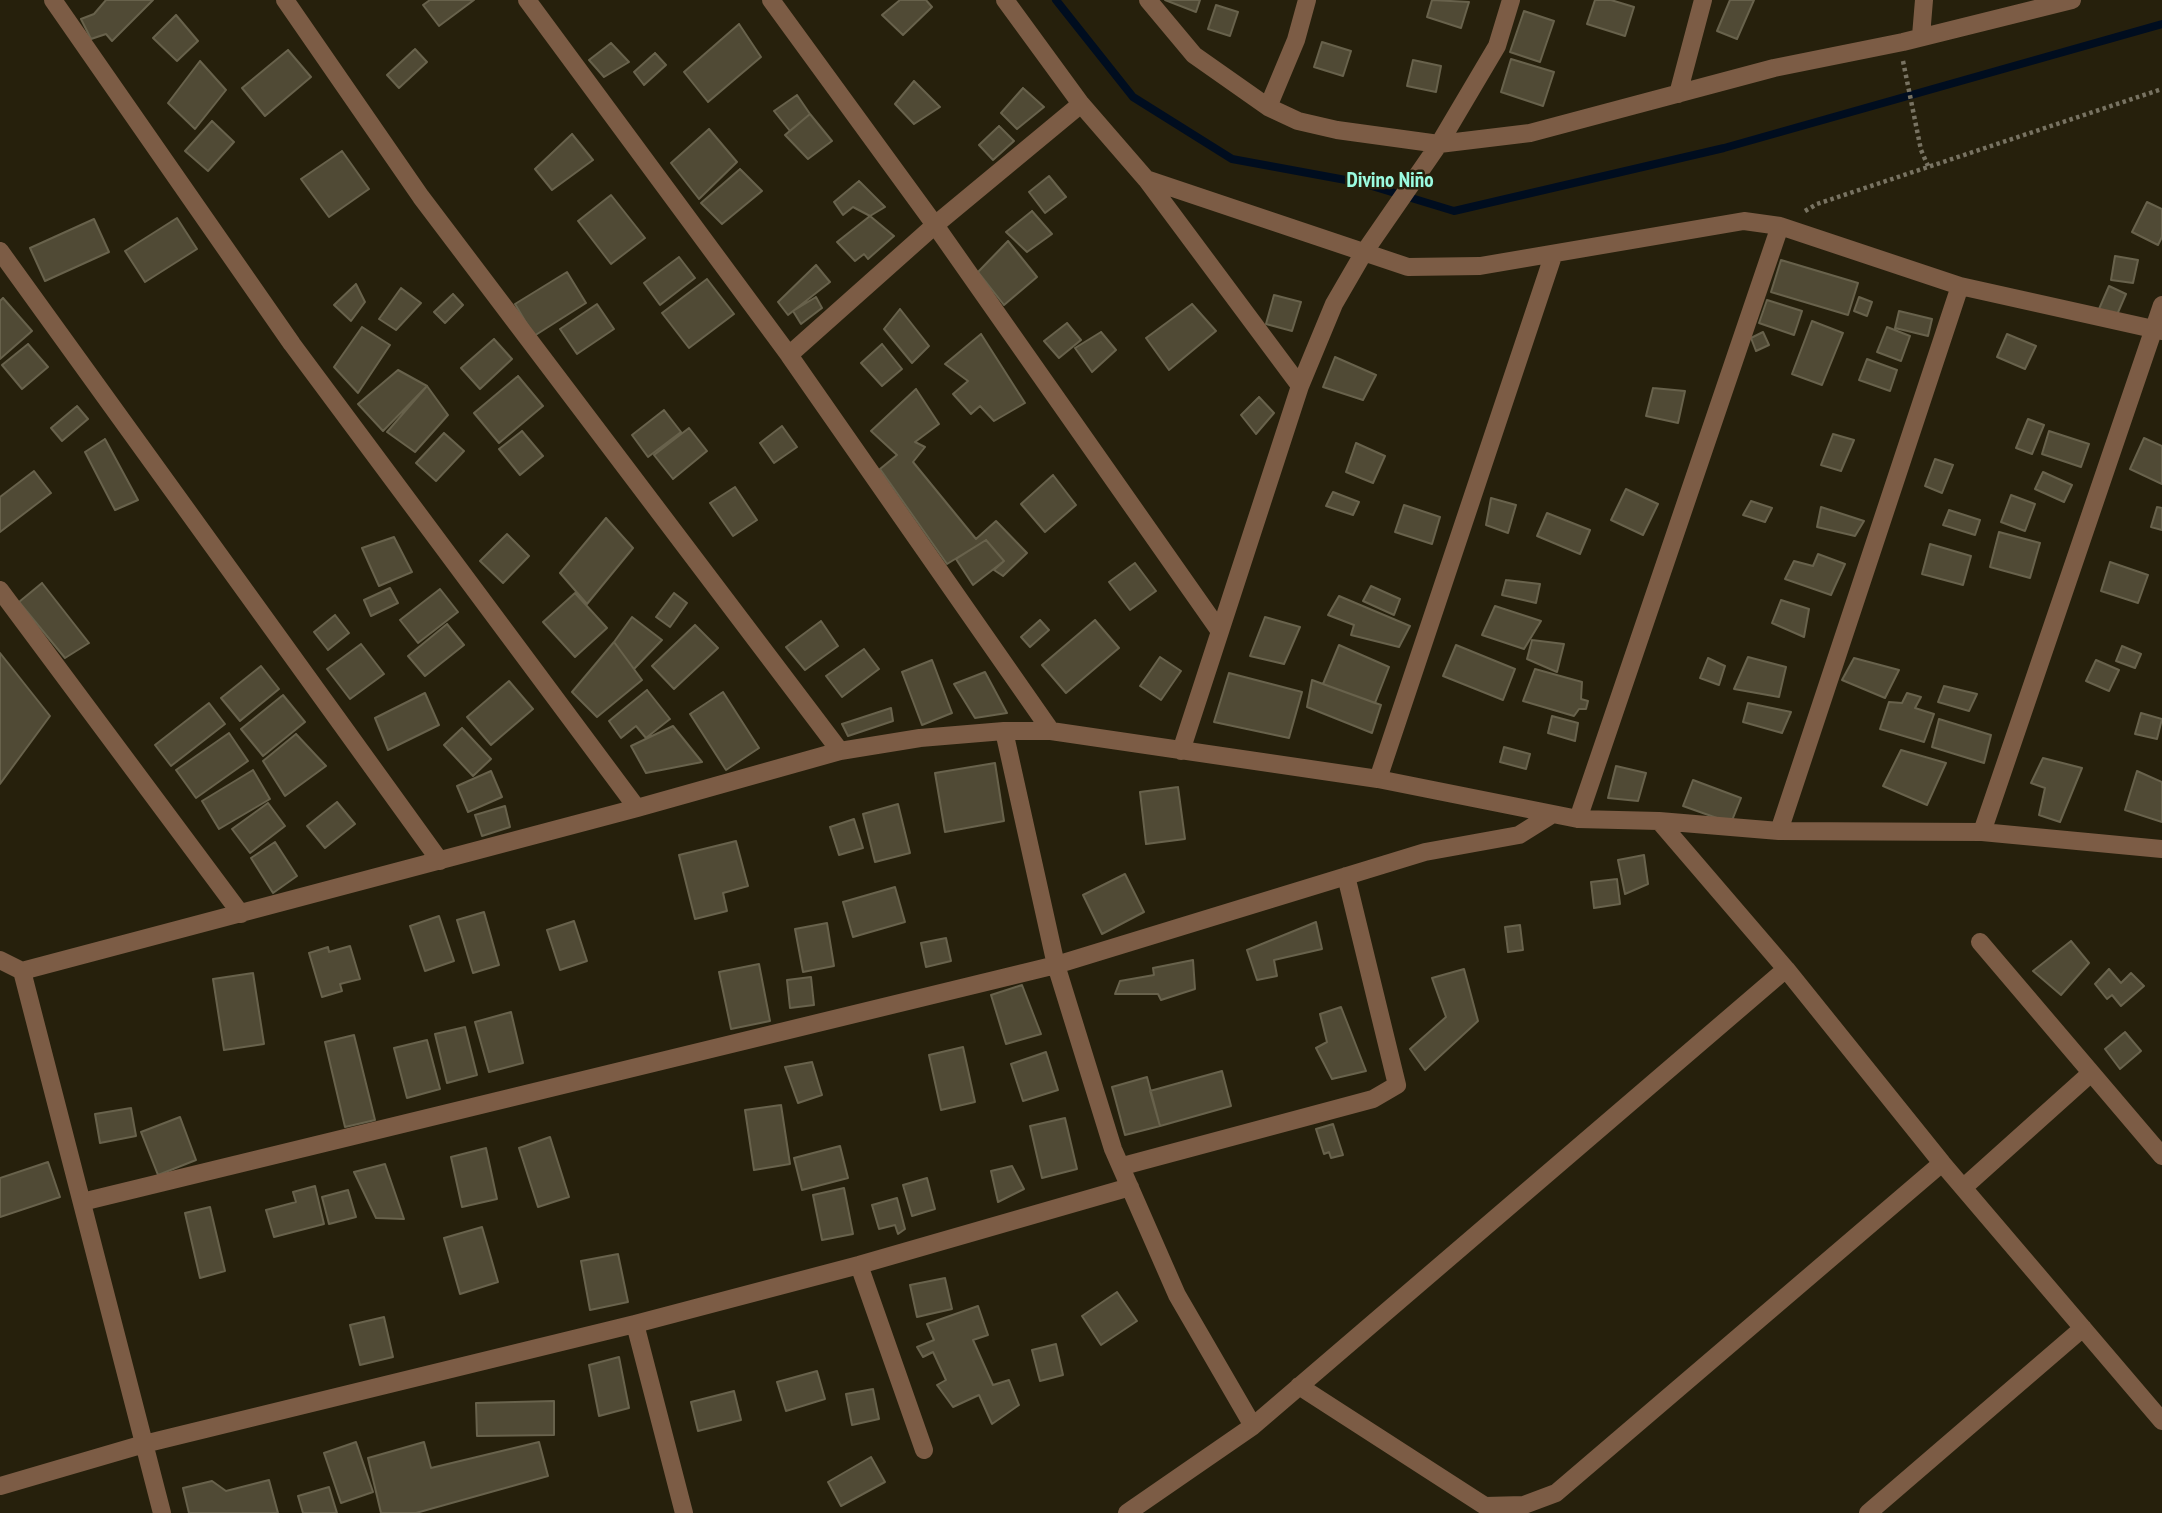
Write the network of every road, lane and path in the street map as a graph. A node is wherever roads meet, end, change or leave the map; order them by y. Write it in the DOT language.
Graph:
graph roads {
  1 [pos="53,0"];
  2 [pos="285,0"];
  3 [pos="527,0"];
  4 [pos="771,0"];
  5 [pos="1005,0"];
  6 [pos="1148,0"];
  7 [pos="1307,0"];
  8 [pos="1511,0"];
  9 [pos="1703,0"];
  10 [pos="1924,0"];
  11 [pos="2072,0"];
  12 [pos="1921,36"];
  13 [pos="1903,62"];
  14 [pos="2162,89"];
  15 [pos="1678,94"];
  16 [pos="1081,104"];
  17 [pos="1268,107"];
  18 [pos="1439,144"];
  19 [pos="1928,166"];
  20 [pos="1146,179"];
  21 [pos="936,225"];
  22 [pos="1780,226"];
  23 [pos="0,251"];
  24 [pos="1363,254"];
  25 [pos="1553,256"];
  26 [pos="1961,286"];
  27 [pos="2162,305"];
  28 [pos="2158,330"];
  29 [pos="789,355"];
  30 [pos="1300,386"];
  31 [pos="0,590"];
  32 [pos="1219,630"];
  33 [pos="1004,731"];
  34 [pos="1051,731"];
  35 [pos="840,751"];
  36 [pos="1181,751"];
  37 [pos="1378,779"];
  38 [pos="637,808"];
  39 [pos="1551,814"];
  40 [pos="1578,819"];
  41 [pos="1659,821"];
  42 [pos="1779,831"];
  43 [pos="1982,832"];
  44 [pos="2162,849"];
  45 [pos="440,861"];
  46 [pos="1346,876"];
  47 [pos="241,914"];
  48 [pos="1980,942"];
  49 [pos="0,960"];
  50 [pos="1056,965"];
  51 [pos="1786,969"];
  52 [pos="22,971"];
  53 [pos="2091,1073"];
  54 [pos="2162,1156"];
  55 [pos="1942,1163"];
  56 [pos="1123,1166"];
  57 [pos="1964,1186"];
  58 [pos="1130,1187"];
  59 [pos="82,1202"];
  60 [pos="859,1265"];
  61 [pos="635,1324"];
  62 [pos="2083,1328"];
  63 [pos="1299,1386"];
  64 [pos="2162,1421"];
  65 [pos="1253,1426"];
  66 [pos="144,1444"];
  67 [pos="924,1450"];
  68 [pos="0,1486"];
  69 [pos="162,1513"];
  70 [pos="684,1513"];
  71 [pos="1127,1513"];
  72 [pos="1867,1513"];
  1 -- 38 [label="street"];
  2 -- 35 [label="street"];
  3 -- 29 [label="street"];
  4 -- 21 [label="street"];
  5 -- 16 [label="street"];
  6 -- 17 [label="street"];
  7 -- 17 [label="street"];
  8 -- 18 [label="street"];
  9 -- 15 [label="street"];
  10 -- 12 [label="street"];
  11 -- 12 [label="street"];
  12 -- 15 [label="street"];
  13 -- 19 [label="path"];
  14 -- 19 [label="path"];
  15 -- 18 [label="street"];
  16 -- 20 [label="street"];
  16 -- 21 [label="street"];
  17 -- 18 [label="street"];
  18 -- 24 [label="street"];
  19 -- 22 [label="path"];
  20 -- 24 [label="street"];
  20 -- 30 [label="street"];
  21 -- 29 [label="street"];
  21 -- 32 [label="street"];
  22 -- 25 [label="street"];
  22 -- 26 [label="street"];
  22 -- 40 [label="street"];
  23 -- 45 [label="street"];
  24 -- 25 [label="street"];
  24 -- 30 [label="street"];
  25 -- 37 [label="street"];
  26 -- 28 [label="street"];
  26 -- 42 [label="street"];
  27 -- 28 [label="street"];
  28 -- 43 [label="street"];
  29 -- 34 [label="street"];
  30 -- 32 [label="street"];
  31 -- 47 [label="street"];
  32 -- 36 [label="street"];
  33 -- 34 [label="street"];
  33 -- 35 [label="street"];
  33 -- 50 [label="street"];
  34 -- 36 [label="street"];
  35 -- 38 [label="street"];
  36 -- 37 [label="street"];
  37 -- 39 [label="street"];
  38 -- 45 [label="street"];
  39 -- 40 [label="street"];
  39 -- 46 [label="street"];
  40 -- 41 [label="street"];
  41 -- 42 [label="street"];
  41 -- 51 [label="street"];
  42 -- 43 [label="street"];
  43 -- 44 [label="street"];
  45 -- 47 [label="street"];
  46 -- 50 [label="street"];
  46 -- 56 [label="street"];
  47 -- 52 [label="street"];
  48 -- 53 [label="street"];
  49 -- 52 [label="street"];
  50 -- 56 [label="street"];
  50 -- 59 [label="street"];
  51 -- 55 [label="street"];
  51 -- 63 [label="street"];
  52 -- 59 [label="street"];
  53 -- 54 [label="street"];
  53 -- 57 [label="street"];
  55 -- 57 [label="street"];
  55 -- 63 [label="street"];
  56 -- 58 [label="street"];
  57 -- 62 [label="street"];
  58 -- 60 [label="street"];
  58 -- 65 [label="street"];
  59 -- 66 [label="street"];
  60 -- 61 [label="street"];
  60 -- 67 [label="street"];
  61 -- 66 [label="street"];
  61 -- 70 [label="street"];
  62 -- 64 [label="street"];
  62 -- 72 [label="street"];
  63 -- 65 [label="street"];
  65 -- 71 [label="street"];
  66 -- 68 [label="street"];
  66 -- 69 [label="street"];
}
